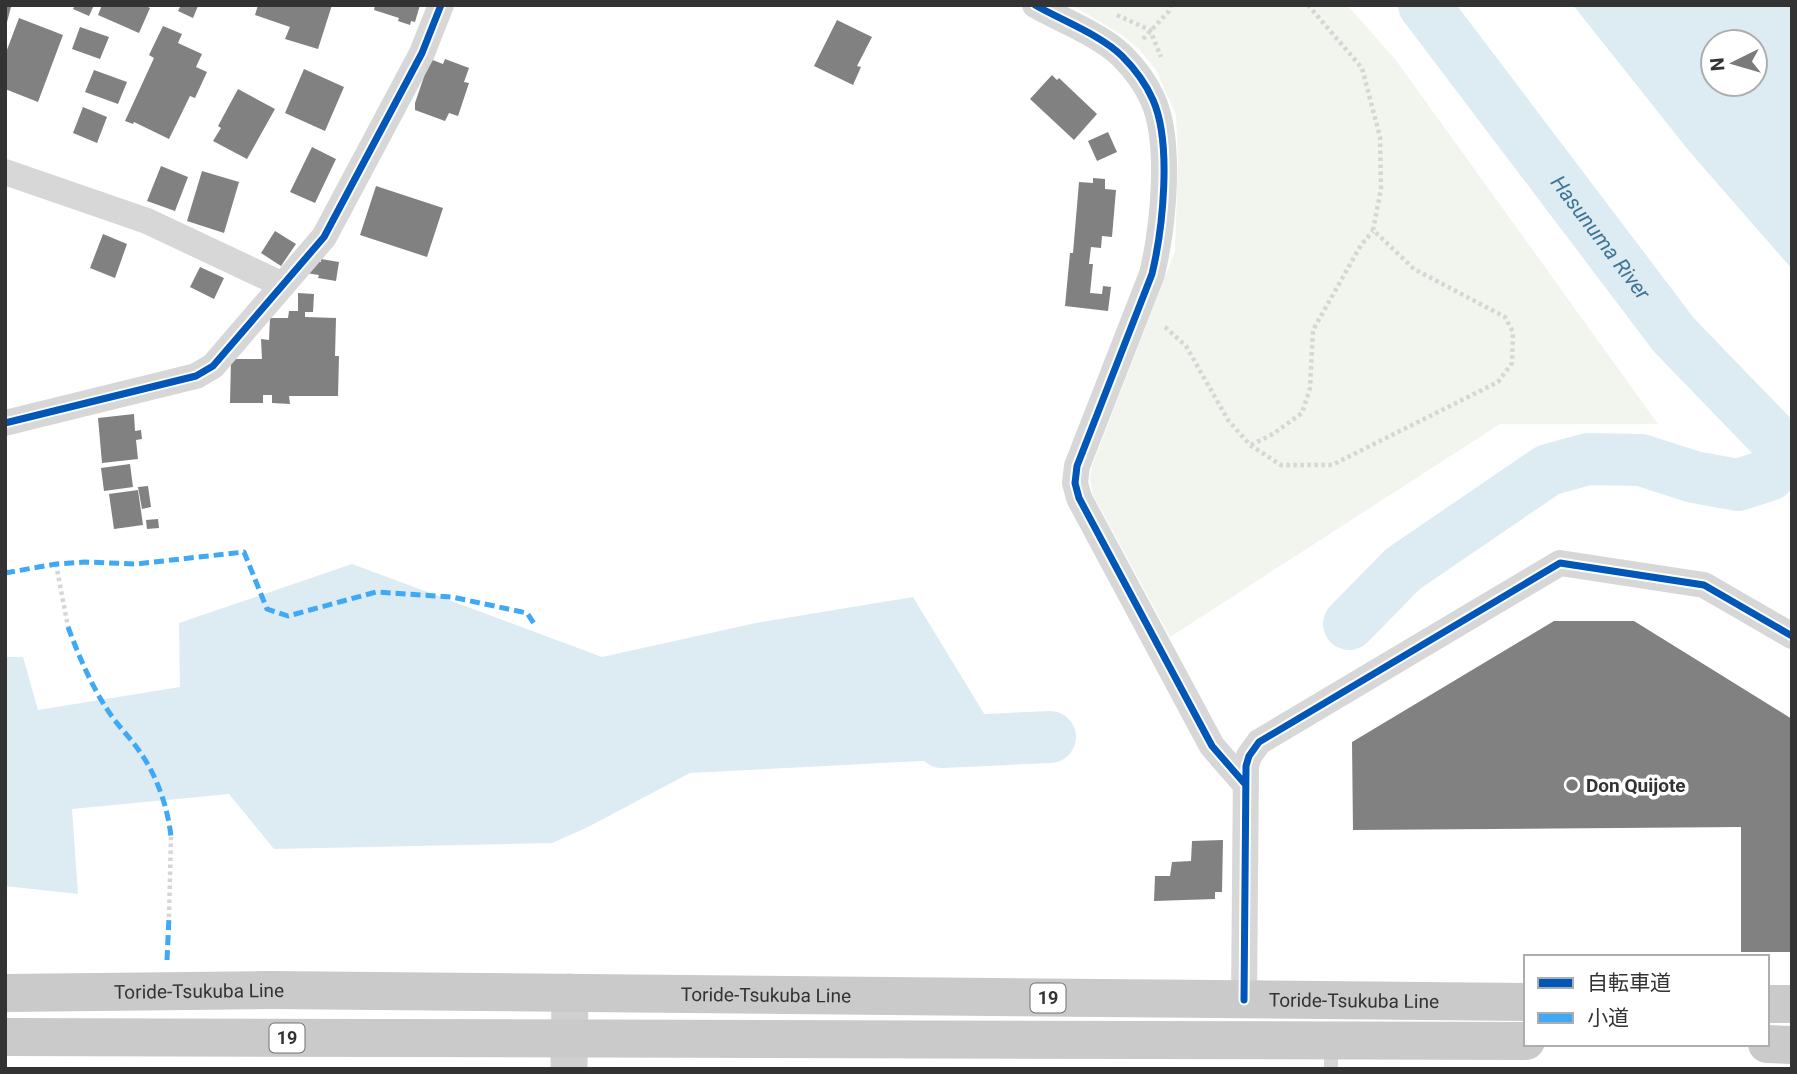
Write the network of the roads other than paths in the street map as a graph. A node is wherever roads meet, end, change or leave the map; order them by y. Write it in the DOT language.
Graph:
graph roads {
  1 [pos="441,5"];
  2 [pos="1035,5"];
  3 [pos="5,172"];
  4 [pos="283,285"];
  5 [pos="5,423"];
  6 [pos="1792,636"];
  7 [pos="1245,784"];
  8 [pos="570,992"];
  9 [pos="5,993"];
  10 [pos="1244,1000"];
  11 [pos="1524,1002"];
  12 [pos="1769,1004"];
  13 [pos="1792,1004"];
  14 [pos="5,1037"];
  15 [pos="1524,1041"];
  16 [pos="1769,1044"];
  17 [pos="1792,1045"];
  18 [pos="569,1054"];
  19 [pos="1331,1055"];
  1 -- 4 [label="street"];
  2 -- 7 [label="street"];
  3 -- 4 [label="street"];
  4 -- 5 [label="street"];
  6 -- 7 [label="street"];
  7 -- 10 [label="street"];
  8 -- 9 [label="main road, Toride-Tsukuba Line / 19"];
  8 -- 10 [label="main road, Toride-Tsukuba Line / 19"];
  8 -- 18 [label="street"];
  10 -- 11 [label="main road, Toride-Tsukuba Line / 19"];
  12 -- 13 [label="main road"];
  14 -- 18 [label="main road, 19"];
  15 -- 19 [label="main road, 19"];
  16 -- 17 [label="main road"];
  18 -- 19 [label="main road, 19"];
}
